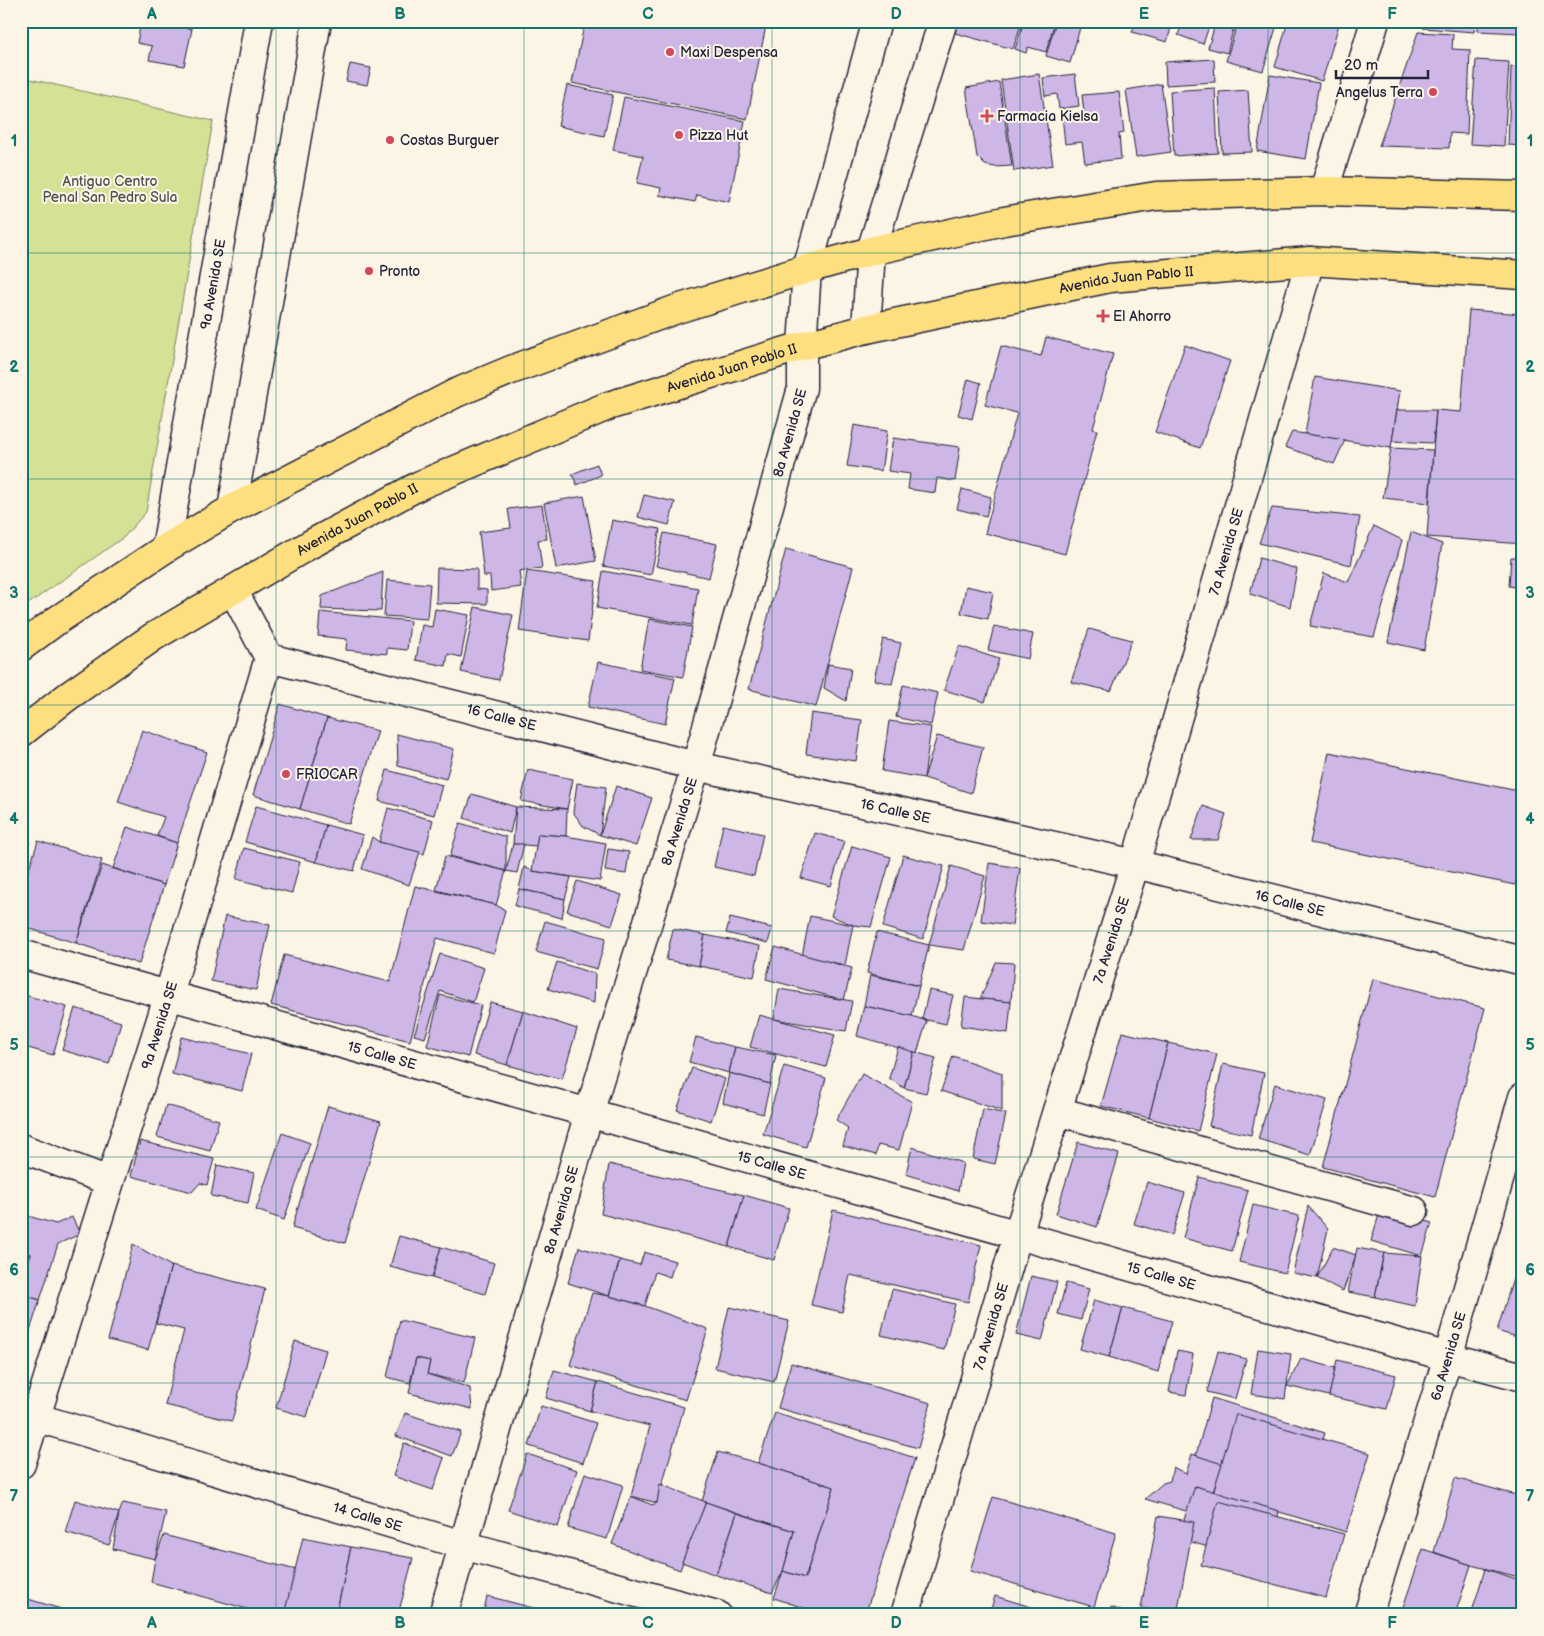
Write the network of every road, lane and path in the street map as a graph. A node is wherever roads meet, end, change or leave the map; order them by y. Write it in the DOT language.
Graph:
graph roads {
  1 [pos="259,21"];
  2 [pos="317,21"];
  3 [pos="877,21"];
  4 [pos="943,21"];
  5 [pos="1375,21"];
  6 [pos="1324,191"];
  7 [pos="1523,196"];
  8 [pos="871,251"];
  9 [pos="1310,261"];
  10 [pos="807,269"];
  11 [pos="1523,275"];
  12 [pos="866,329"];
  13 [pos="802,346"];
  14 [pos="232,509"];
  15 [pos="166,548"];
  16 [pos="233,590"];
  17 [pos="21,647"];
  18 [pos="269,658"];
  19 [pos="21,733"];
  20 [pos="696,766"];
  21 [pos="1136,864"];
  22 [pos="21,954"];
  23 [pos="1523,961"];
  24 [pos="169,994"];
  25 [pos="1523,1097"];
  26 [pos="1057,1111"];
  27 [pos="589,1113"];
  28 [pos="21,1148"];
  29 [pos="110,1181"];
  30 [pos="1414,1211"];
  31 [pos="1018,1234"];
  32 [pos="1448,1357"];
  33 [pos="1523,1377"];
  34 [pos="28,1416"];
  35 [pos="21,1464"];
  36 [pos="463,1544"];
  37 [pos="442,1615"];
  38 [pos="718,1615"];
  39 [pos="905,1615"];
  40 [pos="1368,1615"];
  1 -- 15 [label="street, 9a Avenida SE"];
  2 -- 14 [label="street"];
  3 -- 10 [label="street, 8a Avenida SE"];
  4 -- 8 [label="street"];
  5 -- 6 [label="street"];
  6 -- 7 [label="highway"];
  6 -- 8 [label="highway"];
  8 -- 10 [label="highway"];
  8 -- 12 [label="street"];
  9 -- 11 [label="highway, Avenida Juan Pablo II"];
  9 -- 12 [label="highway, Avenida Juan Pablo II"];
  9 -- 21 [label="street, 7a Avenida SE"];
  10 -- 13 [label="street, 8a Avenida SE"];
  10 -- 14 [label="highway"];
  12 -- 13 [label="highway, Avenida Juan Pablo II"];
  13 -- 16 [label="highway, Avenida Juan Pablo II"];
  13 -- 20 [label="street, 8a Avenida SE"];
  14 -- 15 [label="highway"];
  15 -- 17 [label="highway"];
  16 -- 18 [label="street"];
  16 -- 19 [label="highway, Avenida Juan Pablo II"];
  18 -- 20 [label="street, 16 Calle SE"];
  18 -- 24 [label="street, 9a Avenida SE"];
  20 -- 21 [label="street, 16 Calle SE"];
  20 -- 27 [label="street, 8a Avenida SE"];
  21 -- 23 [label="street, 16 Calle SE"];
  21 -- 26 [label="street, 7a Avenida SE"];
  22 -- 24 [label="street, 15 Calle SE"];
  24 -- 27 [label="street, 15 Calle SE"];
  24 -- 29 [label="street, 9a Avenida SE"];
  25 -- 32 [label="street, 6a Avenida SE"];
  26 -- 30 [label="street"];
  26 -- 31 [label="street, 7a Avenida SE"];
  27 -- 31 [label="street, 15 Calle SE"];
  27 -- 36 [label="street, 8a Avenida SE"];
  28 -- 29 [label="street"];
  29 -- 34 [label="street, 9a Avenida SE"];
  31 -- 32 [label="street, 15 Calle SE"];
  31 -- 39 [label="street, 7a Avenida SE"];
  32 -- 33 [label="street, 15 Calle SE"];
  32 -- 40 [label="street, 6a Avenida SE"];
  34 -- 35 [label="street, 9a Avenida SE"];
  34 -- 36 [label="street, 14 Calle SE"];
  36 -- 37 [label="street, 8a Avenida SE"];
  36 -- 38 [label="street, 14 Calle SE"];
}
